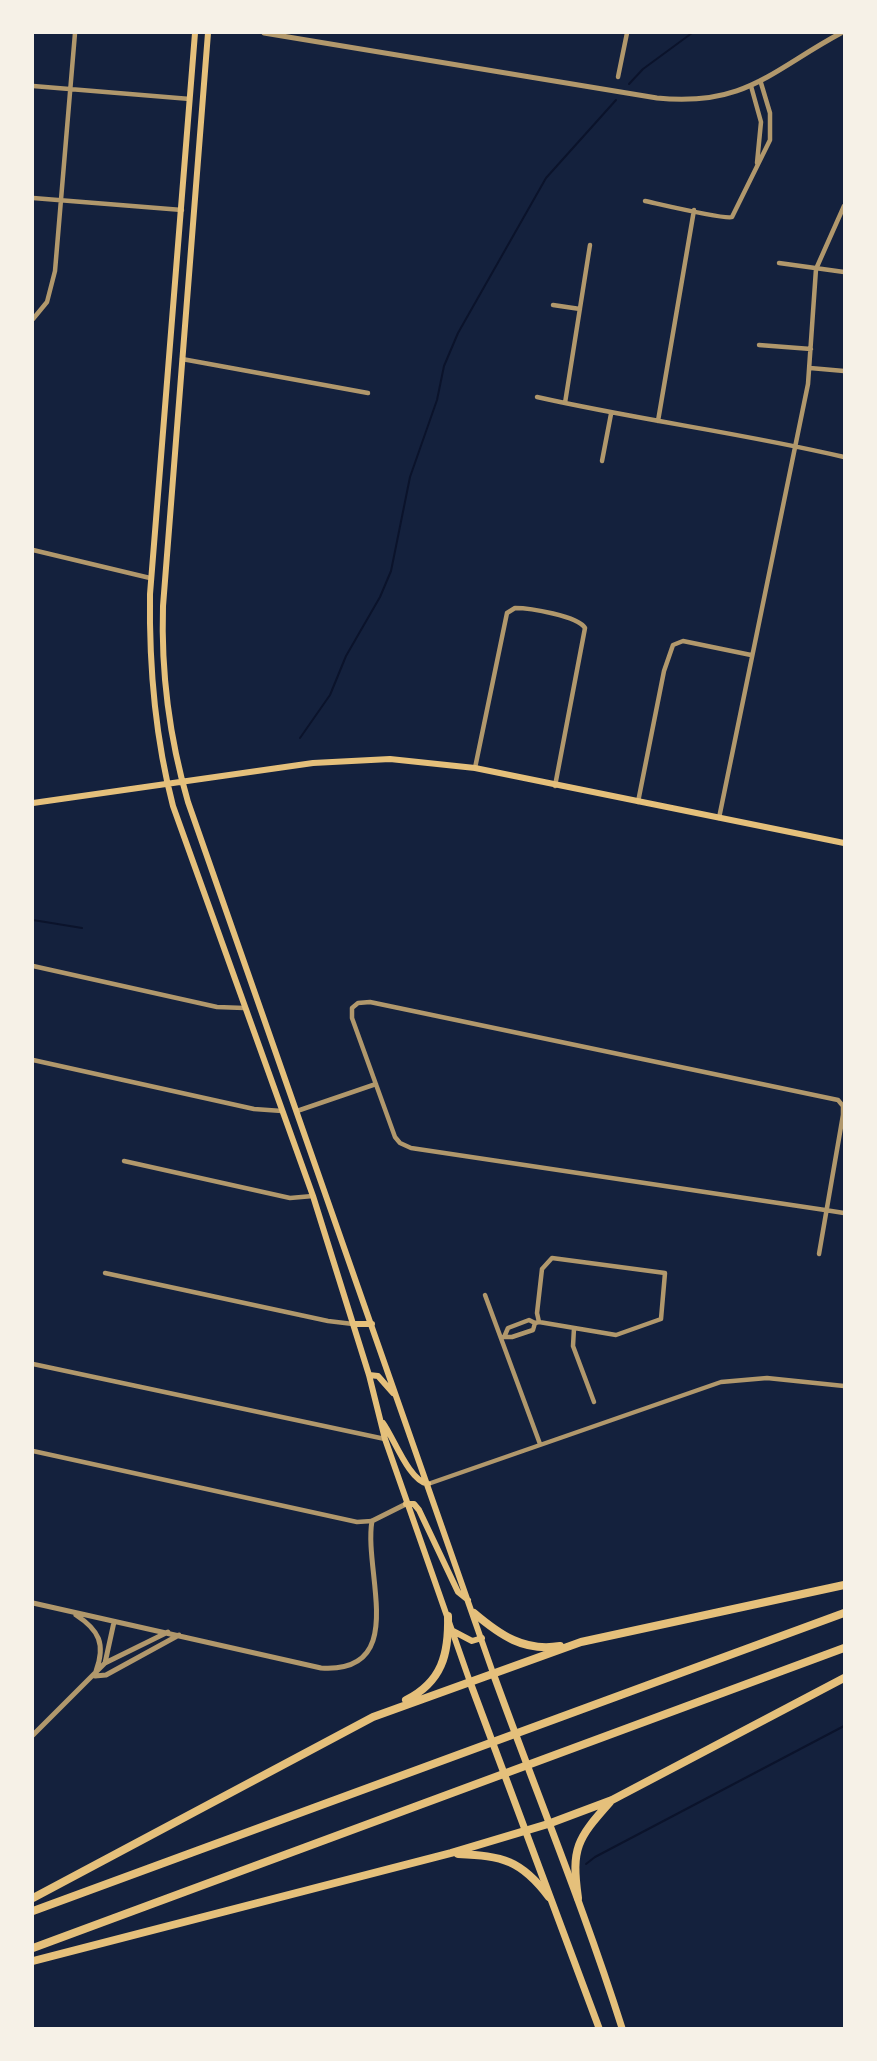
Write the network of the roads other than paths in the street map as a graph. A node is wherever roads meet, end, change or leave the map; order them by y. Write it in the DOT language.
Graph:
graph roads {
  1 [pos="75,33"];
  2 [pos="195,33"];
  3 [pos="208,33"];
  4 [pos="264,33"];
  5 [pos="627,33"];
  6 [pos="841,33"];
  7 [pos="618,76"];
  8 [pos="761,83"];
  9 [pos="33,86"];
  10 [pos="751,87"];
  11 [pos="70,89"];
  12 [pos="190,99"];
  13 [pos="757,163"];
  14 [pos="33,198"];
  15 [pos="61,200"];
  16 [pos="645,201"];
  17 [pos="844,206"];
  18 [pos="182,210"];
  19 [pos="694,210"];
  20 [pos="590,245"];
  21 [pos="779,263"];
  22 [pos="816,269"];
  23 [pos="844,272"];
  24 [pos="553,305"];
  25 [pos="580,309"];
  26 [pos="33,319"];
  27 [pos="759,345"];
  28 [pos="812,349"];
  29 [pos="182,358"];
  30 [pos="810,368"];
  31 [pos="844,370"];
  32 [pos="368,393"];
  33 [pos="537,397"];
  34 [pos="565,403"];
  35 [pos="611,414"];
  36 [pos="658,421"];
  37 [pos="796,446"];
  38 [pos="844,458"];
  39 [pos="602,461"];
  40 [pos="33,550"];
  41 [pos="150,578"];
  42 [pos="751,655"];
  43 [pos="475,768"];
  44 [pos="182,781"];
  45 [pos="167,783"];
  46 [pos="555,786"];
  47 [pos="638,802"];
  48 [pos="33,803"];
  49 [pos="719,818"];
  50 [pos="844,843"];
  51 [pos="33,966"];
  52 [pos="260,1007"];
  53 [pos="244,1008"];
  54 [pos="33,1060"];
  55 [pos="376,1084"];
  56 [pos="282,1111"];
  57 [pos="297,1111"];
  58 [pos="124,1161"];
  59 [pos="313,1196"];
  60 [pos="825,1210"];
  61 [pos="844,1213"];
  62 [pos="819,1254"];
  63 [pos="105,1273"];
  64 [pos="485,1295"];
  65 [pos="537,1323"];
  66 [pos="353,1324"];
  67 [pos="372,1324"];
  68 [pos="520,1324"];
  69 [pos="574,1328"];
  70 [pos="524,1333"];
  71 [pos="503,1336"];
  72 [pos="33,1364"];
  73 [pos="369,1375"];
  74 [pos="844,1386"];
  75 [pos="397,1399"];
  76 [pos="594,1402"];
  77 [pos="381,1420"];
  78 [pos="385,1438"];
  79 [pos="540,1444"];
  80 [pos="33,1451"];
  81 [pos="428,1484"];
  82 [pos="406,1504"];
  83 [pos="372,1521"];
  84 [pos="844,1585"];
  85 [pos="470,1602"];
  86 [pos="33,1603"];
  87 [pos="70,1612"];
  88 [pos="474,1613"];
  89 [pos="844,1613"];
  90 [pos="448,1616"];
  91 [pos="114,1622"];
  92 [pos="453,1631"];
  93 [pos="168,1632"];
  94 [pos="180,1635"];
  95 [pos="482,1638"];
  96 [pos="581,1642"];
  97 [pos="844,1648"];
  98 [pos="105,1663"];
  99 [pos="493,1674"];
  100 [pos="95,1676"];
  101 [pos="844,1678"];
  102 [pos="470,1682"];
  103 [pos="373,1717"];
  104 [pos="33,1735"];
  105 [pos="612,1800"];
  106 [pos="548,1824"];
  107 [pos="524,1831"];
  108 [pos="451,1853"];
  109 [pos="549,1897"];
  110 [pos="33,1898"];
  111 [pos="578,1898"];
  112 [pos="33,1911"];
  113 [pos="33,1948"];
  114 [pos="33,1961"];
  115 [pos="599,2028"];
  116 [pos="622,2028"];
  1 -- 11 [label="street"];
  2 -- 12 [label="main road"];
  3 -- 29 [label="main road"];
  4 -- 10 [label="street"];
  5 -- 7 [label="street"];
  6 -- 8 [label="street"];
  8 -- 10 [label="street"];
  8 -- 13 [label="street"];
  9 -- 11 [label="street"];
  10 -- 13 [label="street"];
  11 -- 12 [label="street"];
  11 -- 15 [label="street"];
  12 -- 18 [label="main road"];
  13 -- 19 [label="street"];
  14 -- 15 [label="street"];
  15 -- 18 [label="street"];
  15 -- 26 [label="street"];
  16 -- 19 [label="street"];
  17 -- 22 [label="street"];
  18 -- 41 [label="main road"];
  19 -- 36 [label="street"];
  20 -- 25 [label="street"];
  21 -- 22 [label="street"];
  22 -- 23 [label="street"];
  22 -- 28 [label="street"];
  24 -- 25 [label="street"];
  25 -- 34 [label="street"];
  27 -- 28 [label="street"];
  28 -- 30 [label="street"];
  29 -- 32 [label="street"];
  29 -- 44 [label="main road"];
  30 -- 31 [label="street"];
  30 -- 37 [label="street"];
  33 -- 34 [label="street"];
  34 -- 35 [label="street"];
  35 -- 36 [label="street"];
  35 -- 39 [label="street"];
  36 -- 37 [label="street"];
  37 -- 38 [label="street"];
  37 -- 42 [label="street"];
  40 -- 41 [label="street"];
  41 -- 45 [label="main road"];
  42 -- 47 [label="street"];
  42 -- 49 [label="street"];
  43 -- 44 [label="main road"];
  43 -- 46 [label="main road"];
  43 -- 46 [label="street"];
  44 -- 45 [label="main road"];
  44 -- 52 [label="main road"];
  45 -- 48 [label="main road"];
  45 -- 53 [label="main road"];
  46 -- 47 [label="main road"];
  47 -- 49 [label="main road"];
  49 -- 50 [label="main road"];
  51 -- 53 [label="street"];
  52 -- 53 [label="main road"];
  52 -- 57 [label="main road"];
  53 -- 56 [label="main road"];
  54 -- 56 [label="street"];
  55 -- 57 [label="street"];
  55 -- 60 [label="street"];
  55 -- 60 [label="street"];
  56 -- 59 [label="main road"];
  57 -- 67 [label="main road"];
  58 -- 59 [label="street"];
  59 -- 66 [label="main road"];
  60 -- 61 [label="street"];
  60 -- 62 [label="street"];
  63 -- 66 [label="street"];
  64 -- 71 [label="street"];
  65 -- 68 [label="street"];
  65 -- 69 [label="street"];
  65 -- 69 [label="street"];
  65 -- 70 [label="street"];
  66 -- 67 [label="main road"];
  66 -- 73 [label="main road"];
  67 -- 75 [label="main road"];
  68 -- 70 [label="street"];
  68 -- 71 [label="street"];
  69 -- 76 [label="street"];
  70 -- 71 [label="street"];
  71 -- 79 [label="street"];
  72 -- 78 [label="street"];
  73 -- 75 [label="main road"];
  73 -- 77 [label="main road"];
  74 -- 79 [label="street"];
  75 -- 81 [label="main road"];
  77 -- 78 [label="main road"];
  77 -- 81 [label="main road"];
  78 -- 82 [label="main road"];
  79 -- 81 [label="street"];
  80 -- 83 [label="street"];
  81 -- 85 [label="main road"];
  82 -- 83 [label="street"];
  82 -- 85 [label="main road"];
  82 -- 90 [label="main road"];
  83 -- 94 [label="street"];
  84 -- 96 [label="highway"];
  85 -- 88 [label="main road"];
  86 -- 87 [label="street"];
  87 -- 91 [label="street"];
  87 -- 100 [label="street"];
  88 -- 95 [label="main road"];
  88 -- 96 [label="highway"];
  89 -- 112 [label="highway"];
  90 -- 92 [label="main road"];
  90 -- 103 [label="highway"];
  91 -- 93 [label="street"];
  91 -- 98 [label="street"];
  92 -- 95 [label="main road"];
  92 -- 102 [label="main road"];
  93 -- 94 [label="street"];
  93 -- 98 [label="street"];
  94 -- 100 [label="street"];
  95 -- 99 [label="main road"];
  96 -- 99 [label="highway"];
  97 -- 113 [label="highway"];
  98 -- 100 [label="street"];
  99 -- 102 [label="highway"];
  99 -- 106 [label="main road"];
  100 -- 104 [label="street"];
  101 -- 105 [label="highway"];
  102 -- 103 [label="highway"];
  102 -- 107 [label="main road"];
  103 -- 110 [label="highway"];
  105 -- 106 [label="highway"];
  105 -- 111 [label="highway"];
  106 -- 107 [label="highway"];
  106 -- 111 [label="main road"];
  107 -- 108 [label="highway"];
  107 -- 109 [label="main road"];
  108 -- 109 [label="highway"];
  108 -- 114 [label="highway"];
  109 -- 115 [label="main road"];
  111 -- 116 [label="main road"];
}
